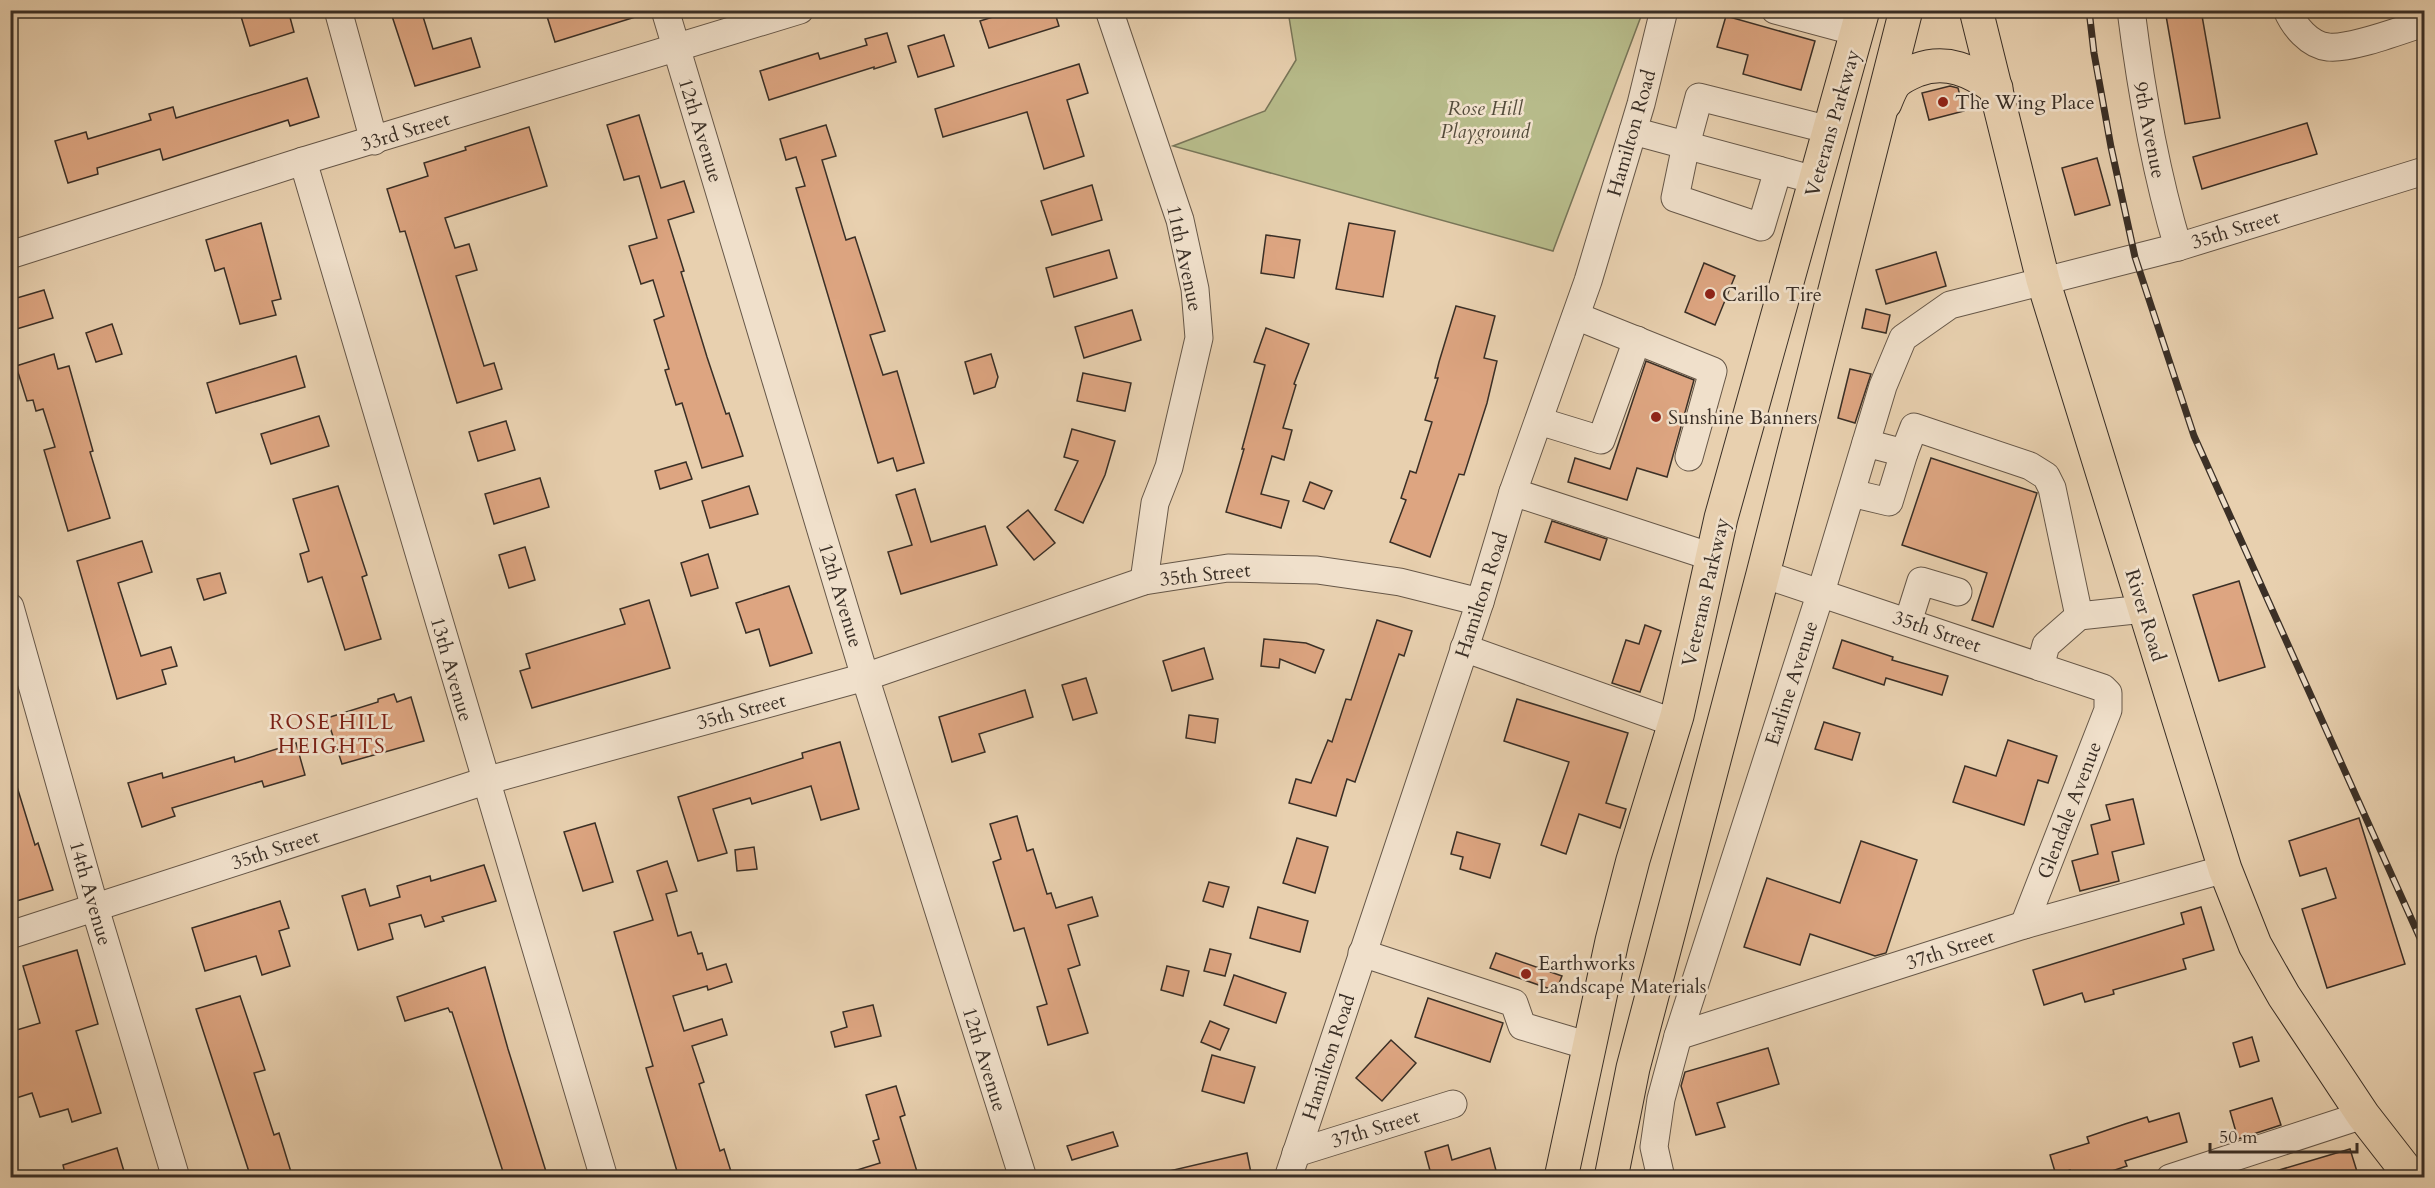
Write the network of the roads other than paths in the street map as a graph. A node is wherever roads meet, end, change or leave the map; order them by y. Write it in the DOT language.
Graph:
graph roads {
  1 [pos="338,10"];
  2 [pos="665,10"];
  3 [pos="800,10"];
  4 [pos="1109,10"];
  5 [pos="1664,10"];
  6 [pos="1906,10"];
  7 [pos="1976,10"];
  8 [pos="2131,10"];
  9 [pos="2287,10"];
  10 [pos="1777,11"];
  11 [pos="1807,14"];
  12 [pos="1848,20"];
  13 [pos="2424,23"];
  14 [pos="676,47"];
  15 [pos="1996,88"];
  16 [pos="1880,113"];
  17 [pos="1830,130"];
  18 [pos="1633,131"];
  19 [pos="374,141"];
  20 [pos="1686,145"];
  21 [pos="303,161"];
  22 [pos="1778,170"];
  23 [pos="2424,171"];
  24 [pos="1815,180"];
  25 [pos="2178,247"];
  26 [pos="10,255"];
  27 [pos="2043,280"];
  28 [pos="1576,316"];
  29 [pos="1637,340"];
  30 [pos="1539,421"];
  31 [pos="1866,444"];
  32 [pos="1904,453"];
  33 [pos="1689,457"];
  34 [pos="1513,492"];
  35 [pos="1851,493"];
  36 [pos="1712,557"];
  37 [pos="1763,574"];
  38 [pos="1144,581"];
  39 [pos="1821,592"];
  40 [pos="1958,592"];
  41 [pos="1480,602"];
  42 [pos="10,607"];
  43 [pos="2145,609"];
  44 [pos="2079,616"];
  45 [pos="1908,622"];
  46 [pos="1464,648"];
  47 [pos="2040,667"];
  48 [pos="865,676"];
  49 [pos="2108,693"];
  50 [pos="1675,723"];
  51 [pos="485,781"];
  52 [pos="2225,869"];
  53 [pos="95,908"];
  54 [pos="2024,925"];
  55 [pos="10,935"];
  56 [pos="1362,953"];
  57 [pos="1678,1036"];
  58 [pos="1589,1046"];
  59 [pos="1453,1104"];
  60 [pos="2363,1115"];
  61 [pos="1292,1165"];
  62 [pos="176,1178"];
  63 [pos="604,1178"];
  64 [pos="1023,1178"];
  65 [pos="1561,1178"];
  66 [pos="1611,1178"];
  67 [pos="1661,1178"];
  68 [pos="2170,1178"];
  69 [pos="2412,1178"];
  1 -- 19 [label="street"];
  2 -- 14 [label="street, 12th Avenue"];
  3 -- 14 [label="street, 33rd Street"];
  4 -- 38 [label="street, 11th Avenue"];
  5 -- 18 [label="street, Hamilton Road"];
  6 -- 16 [label="main road"];
  7 -- 15 [label="main road, River Road"];
  8 -- 25 [label="street, 9th Avenue"];
  9 -- 13 [label="street"];
  10 -- 11 [label="street"];
  11 -- 12 [label="street"];
  12 -- 17 [label="main road, Veterans Parkway"];
  14 -- 19 [label="street, 33rd Street"];
  14 -- 48 [label="street, 12th Avenue"];
  15 -- 16 [label="main road"];
  15 -- 27 [label="main road, River Road"];
  16 -- 37 [label="main road"];
  17 -- 20 [label="street"];
  17 -- 24 [label="main road, Veterans Parkway"];
  18 -- 20 [label="street"];
  18 -- 28 [label="street, Hamilton Road"];
  19 -- 21 [label="street, 33rd Street"];
  20 -- 22 [label="street"];
  20 -- 22 [label="street"];
  21 -- 26 [label="street, 33rd Street"];
  21 -- 51 [label="street, 13th Avenue"];
  22 -- 24 [label="street"];
  23 -- 25 [label="street, 35th Street"];
  24 -- 36 [label="main road, Veterans Parkway"];
  25 -- 27 [label="street, 35th Street"];
  27 -- 31 [label="street, Earline Avenue"];
  27 -- 43 [label="main road, River Road"];
  28 -- 29 [label="street"];
  28 -- 30 [label="street, Hamilton Road"];
  29 -- 30 [label="street"];
  29 -- 33 [label="street"];
  30 -- 34 [label="street, Hamilton Road"];
  31 -- 32 [label="street"];
  31 -- 35 [label="street, Earline Avenue"];
  32 -- 35 [label="street"];
  32 -- 44 [label="street"];
  34 -- 36 [label="street"];
  34 -- 41 [label="street, Hamilton Road"];
  35 -- 39 [label="street, Earline Avenue"];
  36 -- 50 [label="main road, Veterans Parkway"];
  37 -- 39 [label="street, 35th Street"];
  37 -- 66 [label="main road"];
  38 -- 41 [label="street, 35th Street"];
  38 -- 48 [label="street, 35th Street"];
  39 -- 45 [label="street, 35th Street"];
  39 -- 57 [label="street, Earline Avenue"];
  40 -- 45 [label="street"];
  41 -- 46 [label="street, Hamilton Road"];
  42 -- 53 [label="street, 14th Avenue"];
  43 -- 44 [label="street"];
  43 -- 52 [label="main road, River Road"];
  44 -- 47 [label="street"];
  45 -- 47 [label="street, 35th Street"];
  46 -- 50 [label="street"];
  46 -- 56 [label="street, Hamilton Road"];
  47 -- 49 [label="street, 35th Street"];
  48 -- 51 [label="street, 35th Street"];
  48 -- 64 [label="street, 12th Avenue"];
  49 -- 54 [label="street, Glendale Avenue"];
  50 -- 58 [label="main road, Veterans Parkway"];
  51 -- 53 [label="street, 35th Street"];
  51 -- 63 [label="street, 13th Avenue"];
  52 -- 54 [label="street, 37th Street"];
  52 -- 60 [label="main road, River Road"];
  53 -- 55 [label="street, 35th Street"];
  53 -- 62 [label="street, 14th Avenue"];
  54 -- 57 [label="street, 37th Street"];
  56 -- 58 [label="street"];
  56 -- 61 [label="street, Hamilton Road"];
  57 -- 67 [label="street, Earline Avenue"];
  58 -- 65 [label="main road, Veterans Parkway"];
  59 -- 61 [label="street, 37th Street"];
  60 -- 68 [label="street"];
  60 -- 69 [label="main road, River Road"];
}
